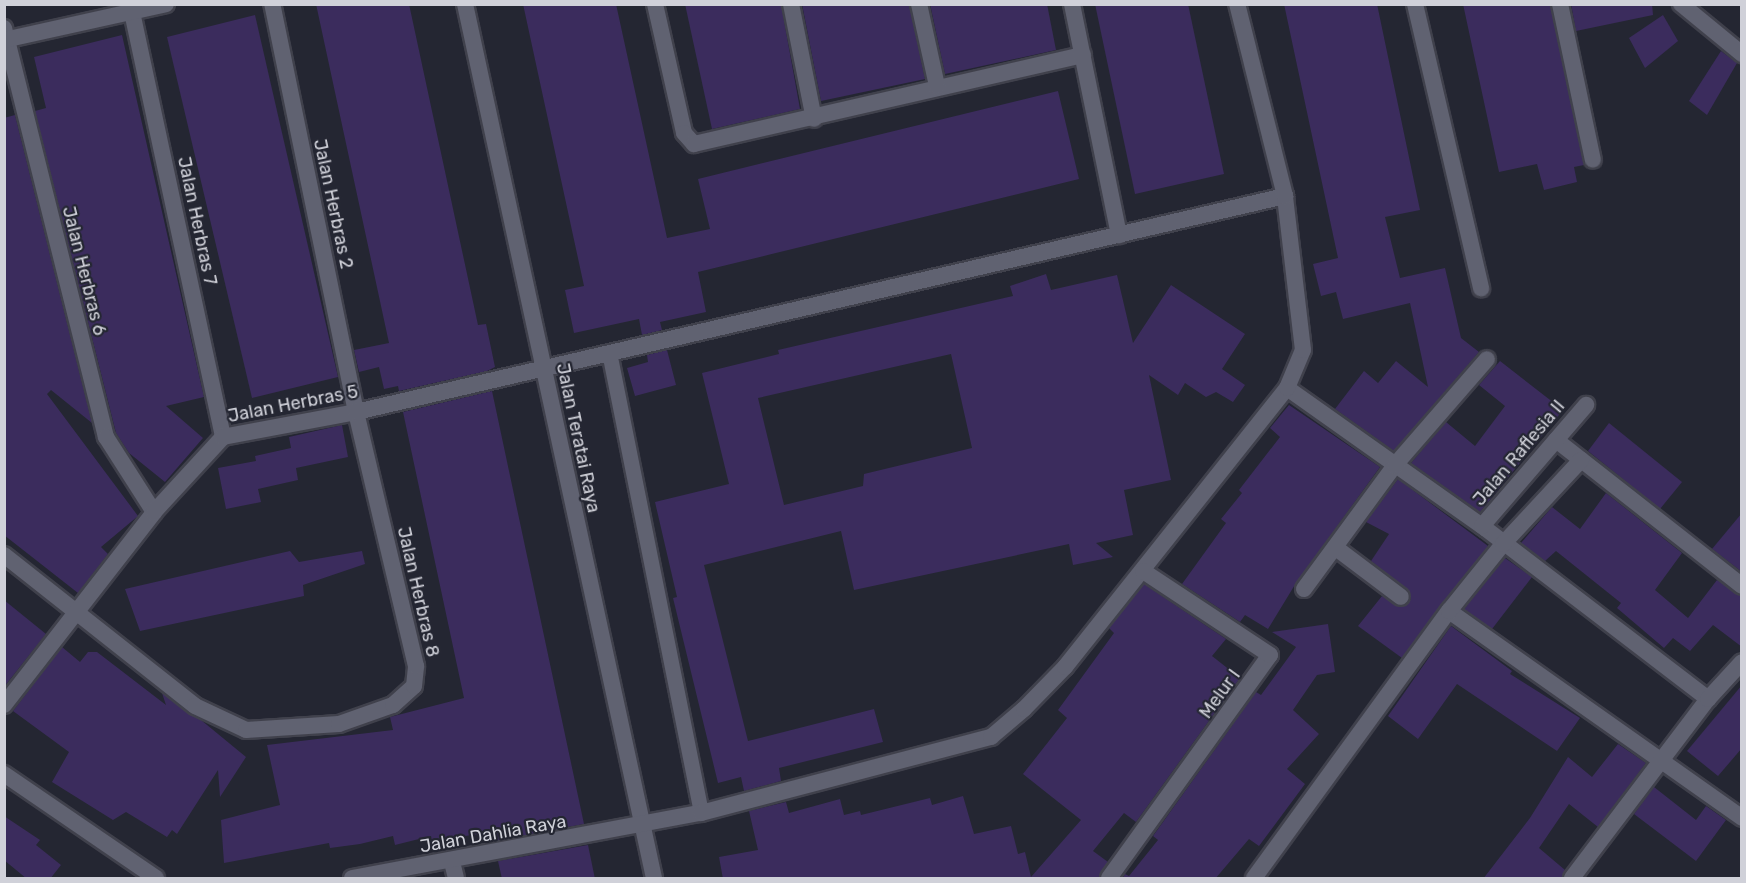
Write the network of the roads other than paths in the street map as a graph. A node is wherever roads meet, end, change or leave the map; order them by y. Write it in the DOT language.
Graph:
graph roads {
  1 [pos="166,4"];
  2 [pos="272,4"];
  3 [pos="465,4"];
  4 [pos="655,4"];
  5 [pos="791,4"];
  6 [pos="919,4"];
  7 [pos="1072,4"];
  8 [pos="1237,4"];
  9 [pos="1415,4"];
  10 [pos="1560,4"];
  11 [pos="1681,4"];
  12 [pos="132,12"];
  13 [pos="5,35"];
  14 [pos="1742,54"];
  15 [pos="1083,55"];
  16 [pos="937,86"];
  17 [pos="814,119"];
  18 [pos="1593,160"];
  19 [pos="1285,196"];
  20 [pos="1119,235"];
  21 [pos="1481,288"];
  22 [pos="609,352"];
  23 [pos="1487,359"];
  24 [pos="542,366"];
  25 [pos="1287,388"];
  26 [pos="1586,405"];
  27 [pos="356,412"];
  28 [pos="223,437"];
  29 [pos="1556,440"];
  30 [pos="1581,460"];
  31 [pos="1395,465"];
  32 [pos="154,512"];
  33 [pos="1484,528"];
  34 [pos="1502,542"];
  35 [pos="1336,548"];
  36 [pos="4,555"];
  37 [pos="1143,571"];
  38 [pos="1742,586"];
  39 [pos="1304,589"];
  40 [pos="1401,597"];
  41 [pos="1449,611"];
  42 [pos="77,613"];
  43 [pos="1742,662"];
  44 [pos="1708,699"];
  45 [pos="4,705"];
  46 [pos="1664,760"];
  47 [pos="4,774"];
  48 [pos="701,813"];
  49 [pos="1742,819"];
  50 [pos="641,826"];
  51 [pos="452,862"];
  52 [pos="156,879"];
  53 [pos="352,879"];
  54 [pos="456,879"];
  55 [pos="654,879"];
  56 [pos="1108,879"];
  57 [pos="1254,879"];
  58 [pos="1572,879"];
  1 -- 12 [label="street"];
  2 -- 27 [label="street, Jalan Herbras 2"];
  3 -- 24 [label="street, Jalan Teratai Raya"];
  4 -- 17 [label="street"];
  5 -- 17 [label="street"];
  6 -- 16 [label="street"];
  7 -- 15 [label="street"];
  8 -- 19 [label="street, Jalan Dahlia Raya"];
  9 -- 21 [label="street"];
  10 -- 18 [label="street"];
  11 -- 14 [label="street"];
  12 -- 13 [label="street"];
  12 -- 28 [label="street, Jalan Herbras 7"];
  13 -- 32 [label="street, Jalan Herbras 6"];
  15 -- 16 [label="street"];
  15 -- 20 [label="street"];
  16 -- 17 [label="street"];
  19 -- 20 [label="street, Jalan Herbras 5"];
  19 -- 25 [label="street, Jalan Dahlia Raya"];
  20 -- 22 [label="street, Jalan Herbras 5"];
  22 -- 24 [label="street, Jalan Herbras 5"];
  22 -- 48 [label="lane"];
  23 -- 31 [label="street"];
  24 -- 27 [label="street, Jalan Herbras 5"];
  24 -- 50 [label="street, Jalan Teratai Raya"];
  25 -- 31 [label="street"];
  25 -- 37 [label="street, Jalan Dahlia Raya"];
  26 -- 29 [label="street, Jalan Raflesia II"];
  27 -- 28 [label="street, Jalan Herbras 5"];
  27 -- 42 [label="street, Jalan Herbras 8"];
  28 -- 32 [label="street, Jalan Herbras 5"];
  29 -- 30 [label="street"];
  29 -- 33 [label="street, Jalan Raflesia II"];
  30 -- 34 [label="street"];
  30 -- 38 [label="street"];
  31 -- 33 [label="street"];
  31 -- 35 [label="street"];
  32 -- 42 [label="street, Jalan Herbras 5"];
  33 -- 34 [label="street"];
  34 -- 41 [label="street"];
  34 -- 44 [label="street"];
  35 -- 39 [label="street"];
  35 -- 40 [label="street"];
  36 -- 42 [label="street"];
  37 -- 48 [label="street, Jalan Dahlia Raya"];
  37 -- 56 [label="street, Melur I"];
  41 -- 46 [label="street"];
  41 -- 57 [label="street"];
  42 -- 45 [label="street, Jalan Herbras 5"];
  43 -- 44 [label="street"];
  44 -- 46 [label="street"];
  46 -- 49 [label="street"];
  46 -- 58 [label="street"];
  47 -- 52 [label="street"];
  48 -- 50 [label="street, Jalan Dahlia Raya"];
  50 -- 51 [label="street, Jalan Dahlia Raya"];
  50 -- 55 [label="street, Jalan Teratai Raya"];
  51 -- 53 [label="street, Jalan Dahlia Raya"];
  51 -- 54 [label="street"];
}
